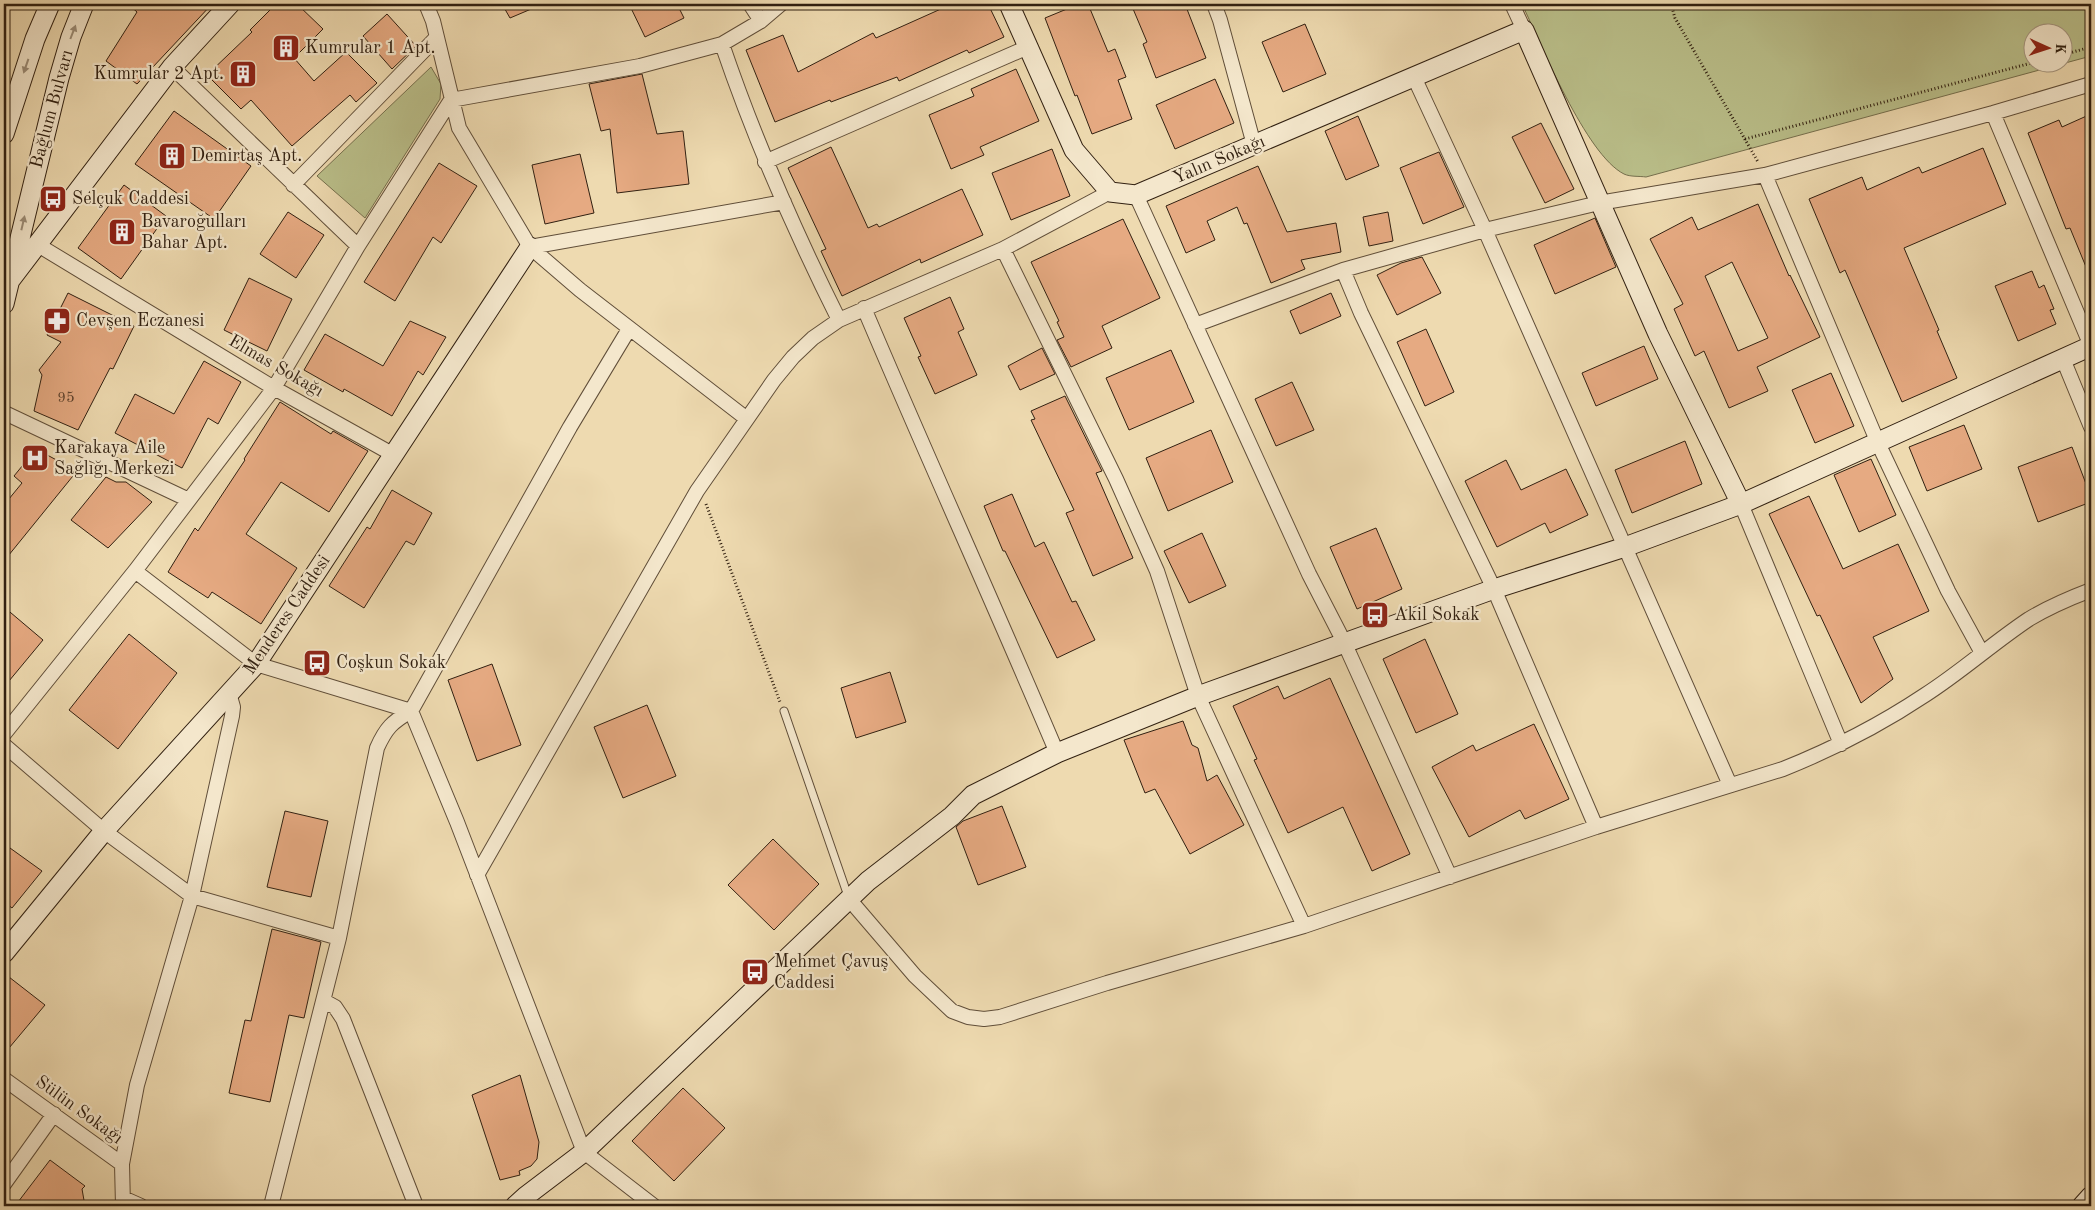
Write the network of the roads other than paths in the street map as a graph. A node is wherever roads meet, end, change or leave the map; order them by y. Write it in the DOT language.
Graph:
graph roads {
  1 [pos="50,4"];
  2 [pos="84,4"];
  3 [pos="230,4"];
  4 [pos="426,4"];
  5 [pos="750,4"];
  6 [pos="781,4"];
  7 [pos="1009,4"];
  8 [pos="1214,4"];
  9 [pos="1512,4"];
  10 [pos="761,20"];
  11 [pos="1524,30"];
  12 [pos="436,38"];
  13 [pos="722,44"];
  14 [pos="1028,47"];
  15 [pos="172,67"];
  16 [pos="1414,77"];
  17 [pos="2091,84"];
  18 [pos="452,100"];
  19 [pos="1993,113"];
  20 [pos="4,134"];
  21 [pos="1254,146"];
  22 [pos="765,162"];
  23 [pos="1765,175"];
  24 [pos="294,185"];
  25 [pos="1110,192"];
  26 [pos="1136,195"];
  27 [pos="784,202"];
  28 [pos="1599,203"];
  29 [pos="1485,230"];
  30 [pos="38,245"];
  31 [pos="358,246"];
  32 [pos="530,247"];
  33 [pos="1003,249"];
  34 [pos="1343,270"];
  35 [pos="8,284"];
  36 [pos="4,304"];
  37 [pos="864,308"];
  38 [pos="839,320"];
  39 [pos="1195,326"];
  40 [pos="629,329"];
  41 [pos="2091,346"];
  42 [pos="2063,359"];
  43 [pos="274,388"];
  44 [pos="5,416"];
  45 [pos="747,419"];
  46 [pos="2091,427"];
  47 [pos="1878,443"];
  48 [pos="394,455"];
  49 [pos="189,500"];
  50 [pos="1741,504"];
  51 [pos="1625,547"];
  52 [pos="135,571"];
  53 [pos="1494,589"];
  54 [pos="2091,590"];
  55 [pos="1344,642"];
  56 [pos="1982,653"];
  57 [pos="256,664"];
  58 [pos="229,693"];
  59 [pos="1198,696"];
  60 [pos="411,711"];
  61 [pos="784,712"];
  62 [pos="4,734"];
  63 [pos="1841,744"];
  64 [pos="4,745"];
  65 [pos="1057,753"];
  66 [pos="1730,785"];
  67 [pos="1596,827"];
  68 [pos="104,831"];
  69 [pos="477,875"];
  70 [pos="1450,877"];
  71 [pos="192,896"];
  72 [pos="849,899"];
  73 [pos="1304,926"];
  74 [pos="339,938"];
  75 [pos="4,953"];
  76 [pos="324,1001"];
  77 [pos="4,1079"];
  78 [pos="54,1114"];
  79 [pos="584,1152"];
  80 [pos="122,1164"];
  81 [pos="4,1184"];
  82 [pos="2091,1196"];
  83 [pos="123,1202"];
  84 [pos="141,1206"];
  85 [pos="271,1206"];
  86 [pos="416,1206"];
  87 [pos="515,1206"];
  88 [pos="654,1206"];
  89 [pos="2082,1206"];
  1 -- 20 [label="street, Bağlum Bulvarı, one-way"];
  35 -- 2 [label="street, Bağlum Bulvarı, one-way"];
  3 -- 15 [label="street"];
  4 -- 12 [label="street"];
  5 -- 10 [label="street"];
  6 -- 10 [label="street"];
  7 -- 14 [label="street"];
  8 -- 21 [label="street"];
  9 -- 11 [label="street"];
  10 -- 13 [label="street"];
  11 -- 16 [label="street, Yalın Sokağı"];
  11 -- 28 [label="street"];
  12 -- 18 [label="street"];
  12 -- 24 [label="street"];
  13 -- 18 [label="street"];
  13 -- 22 [label="street"];
  14 -- 22 [label="street"];
  14 -- 25 [label="street"];
  15 -- 24 [label="street"];
  15 -- 30 [label="street"];
  16 -- 21 [label="street, Yalın Sokağı"];
  16 -- 29 [label="street"];
  17 -- 19 [label="street"];
  18 -- 31 [label="street"];
  18 -- 32 [label="street"];
  19 -- 23 [label="street"];
  19 -- 41 [label="street"];
  21 -- 26 [label="street, Yalın Sokağı"];
  22 -- 27 [label="street"];
  23 -- 28 [label="street"];
  23 -- 47 [label="street"];
  24 -- 31 [label="street"];
  25 -- 26 [label="street, Yalın Sokağı"];
  25 -- 33 [label="street"];
  26 -- 39 [label="street"];
  27 -- 32 [label="street"];
  27 -- 38 [label="street"];
  28 -- 29 [label="street"];
  28 -- 50 [label="street"];
  29 -- 34 [label="street"];
  29 -- 51 [label="street"];
  30 -- 35 [label="street"];
  30 -- 43 [label="street, Elmas Sokağı"];
  31 -- 43 [label="street"];
  32 -- 40 [label="street"];
  32 -- 48 [label="street, Menderes Caddesi"];
  33 -- 37 [label="street"];
  33 -- 59 [label="street"];
  34 -- 39 [label="street"];
  34 -- 53 [label="street"];
  35 -- 36 [label="street, Bağlum Bulvarı"];
  37 -- 38 [label="street"];
  37 -- 65 [label="street"];
  38 -- 45 [label="street"];
  39 -- 55 [label="street"];
  40 -- 45 [label="street"];
  40 -- 60 [label="street"];
  41 -- 42 [label="street"];
  42 -- 46 [label="street"];
  42 -- 47 [label="street"];
  43 -- 48 [label="street, Elmas Sokağı"];
  43 -- 49 [label="street"];
  44 -- 49 [label="street"];
  45 -- 69 [label="street"];
  47 -- 50 [label="street"];
  47 -- 56 [label="street"];
  48 -- 57 [label="street, Menderes Caddesi"];
  49 -- 52 [label="street"];
  50 -- 51 [label="street"];
  50 -- 63 [label="street"];
  51 -- 53 [label="street"];
  51 -- 66 [label="street"];
  52 -- 57 [label="street"];
  52 -- 62 [label="street"];
  53 -- 55 [label="street"];
  53 -- 67 [label="street"];
  54 -- 56 [label="street"];
  55 -- 59 [label="street"];
  55 -- 70 [label="street"];
  56 -- 63 [label="street"];
  57 -- 58 [label="street, Menderes Caddesi"];
  57 -- 60 [label="street"];
  58 -- 68 [label="street, Menderes Caddesi"];
  58 -- 71 [label="street"];
  59 -- 65 [label="street"];
  59 -- 73 [label="street"];
  60 -- 69 [label="street"];
  60 -- 74 [label="street"];
  61 -- 72 [label="lane"];
  63 -- 66 [label="street"];
  64 -- 68 [label="street"];
  65 -- 72 [label="street"];
  66 -- 67 [label="street"];
  67 -- 70 [label="street"];
  68 -- 71 [label="street"];
  68 -- 75 [label="street, Menderes Caddesi"];
  69 -- 79 [label="street"];
  70 -- 73 [label="street"];
  71 -- 74 [label="street"];
  71 -- 80 [label="street"];
  72 -- 73 [label="street"];
  72 -- 79 [label="street"];
  74 -- 76 [label="street"];
  76 -- 85 [label="street"];
  76 -- 86 [label="street"];
  77 -- 78 [label="street, Sülün Sokağı"];
  78 -- 80 [label="street, Sülün Sokağı"];
  78 -- 81 [label="street"];
  79 -- 87 [label="street"];
  79 -- 88 [label="street"];
  80 -- 83 [label="street, Sülün Sokağı"];
  82 -- 89 [label="street"];
  83 -- 84 [label="street"];
}
